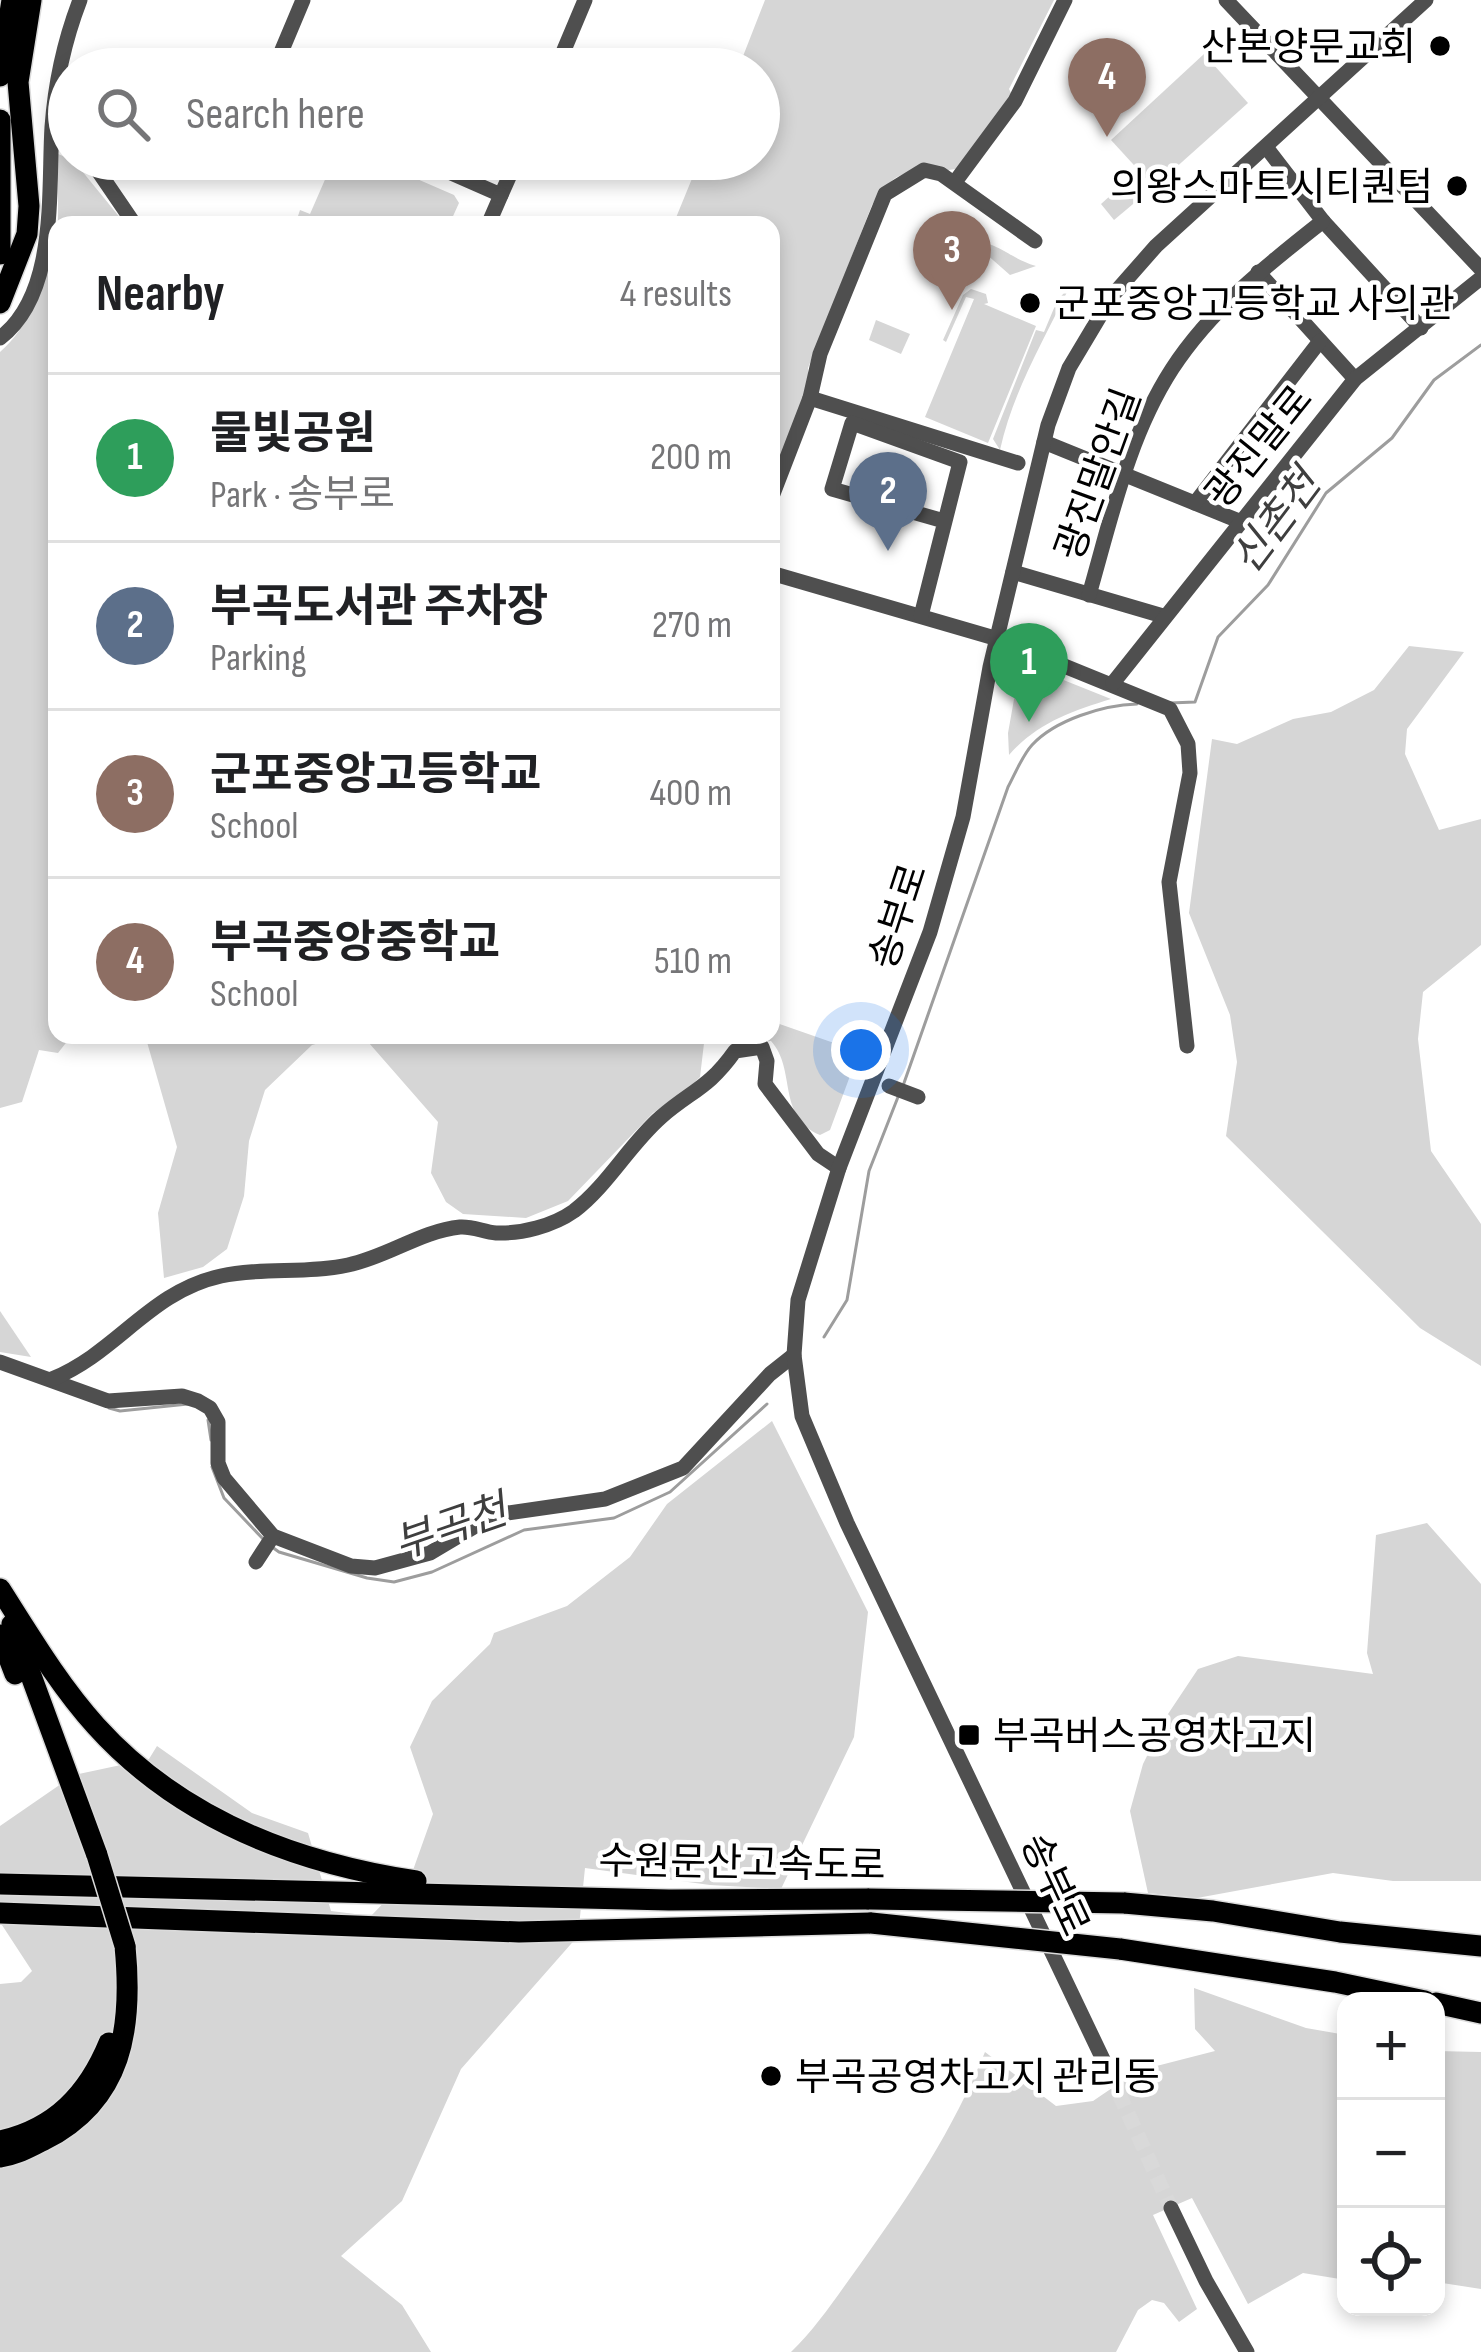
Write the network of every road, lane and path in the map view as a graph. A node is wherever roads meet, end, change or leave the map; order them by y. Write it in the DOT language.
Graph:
graph roads {
  1 [pos="12,0"];
  2 [pos="31,0"];
  3 [pos="80,0"];
  4 [pos="303,0"];
  5 [pos="585,0"];
  6 [pos="1226,0"];
  7 [pos="1426,0"];
  8 [pos="1065,1"];
  9 [pos="66,48"];
  10 [pos="283,48"];
  11 [pos="565,48"];
  12 [pos="0,76"];
  13 [pos="1321,96"];
  14 [pos="0,120"];
  15 [pos="1266,146"];
  16 [pos="50,180"];
  17 [pos="104,180"];
  18 [pos="466,180"];
  19 [pos="508,180"];
  20 [pos="955,182"];
  21 [pos="501,195"];
  22 [pos="50,216"];
  23 [pos="129,216"];
  24 [pos="492,216"];
  25 [pos="1323,221"];
  26 [pos="48,239"];
  27 [pos="1035,242"];
  28 [pos="0,254"];
  29 [pos="1481,268"];
  30 [pos="1258,272"];
  31 [pos="1481,278"];
  32 [pos="0,302"];
  33 [pos="1421,328"];
  34 [pos="0,338"];
  35 [pos="1320,340"];
  36 [pos="1355,379"];
  37 [pos="810,398"];
  38 [pos="1044,442"];
  39 [pos="1018,463"];
  40 [pos="1124,474"];
  41 [pos="780,476"];
  42 [pos="1195,503"];
  43 [pos="944,521"];
  44 [pos="1239,521"];
  45 [pos="1013,572"];
  46 [pos="780,576"];
  47 [pos="1089,595"];
  48 [pos="921,616"];
  49 [pos="1163,616"];
  50 [pos="998,639"];
  51 [pos="1120,686"];
  52 [pos="1187,1046"];
  53 [pos="889,1086"];
  54 [pos="919,1097"];
  55 [pos="838,1168"];
  56 [pos="794,1355"];
  57 [pos="0,1362"];
  58 [pos="52,1379"];
  59 [pos="273,1536"];
  60 [pos="256,1562"];
  61 [pos="0,1589"];
  62 [pos="0,1635"];
  63 [pos="91,1856"];
  64 [pos="0,1883"];
  65 [pos="505,1894"];
  66 [pos="0,1913"];
  67 [pos="47,1915"];
  68 [pos="0,1928"];
  69 [pos="1481,1946"];
  70 [pos="119,1947"];
  71 [pos="1382,1992"];
  72 [pos="1445,2005"];
  73 [pos="1481,2013"];
  74 [pos="1109,2072"];
  75 [pos="0,2141"];
  76 [pos="0,2157"];
  77 [pos="1171,2208"];
  78 [pos="1247,2352"];
  1 -- 12 [label="highway"];
  2 -- 32 [label="highway"];
  3 -- 9 [label="street"];
  4 -- 10 [label="street"];
  5 -- 11 [label="street"];
  6 -- 13 [label="street"];
  7 -- 13 [label="street, 송부로"];
  8 -- 20 [label="street"];
  13 -- 15 [label="street, 송부로"];
  13 -- 29 [label="street"];
  14 -- 28 [label="highway"];
  15 -- 25 [label="street"];
  15 -- 38 [label="street, 송부로"];
  16 -- 22 [label="street"];
  17 -- 23 [label="street"];
  18 -- 21 [label="street"];
  19 -- 21 [label="street"];
  20 -- 27 [label="street"];
  20 -- 37 [label="street"];
  21 -- 24 [label="street"];
  25 -- 30 [label="street, 광진말안길"];
  25 -- 33 [label="street"];
  26 -- 34 [label="street"];
  30 -- 35 [label="street"];
  30 -- 40 [label="street, 광진말안길"];
  31 -- 33 [label="street, 광진말로"];
  33 -- 36 [label="street, 광진말로"];
  35 -- 36 [label="street"];
  35 -- 42 [label="street"];
  36 -- 44 [label="street, 광진말로"];
  37 -- 39 [label="street"];
  37 -- 41 [label="street"];
  38 -- 40 [label="street"];
  38 -- 45 [label="street, 송부로"];
  40 -- 42 [label="street"];
  40 -- 47 [label="street, 광진말안길"];
  42 -- 44 [label="street"];
  43 -- 43 [label="street"];
  43 -- 48 [label="street"];
  44 -- 49 [label="street, 광진말로"];
  45 -- 47 [label="street"];
  45 -- 50 [label="street, 송부로"];
  46 -- 48 [label="street"];
  47 -- 49 [label="street, 광진말안길"];
  48 -- 50 [label="street"];
  49 -- 51 [label="street, 광진말로"];
  50 -- 51 [label="street"];
  50 -- 55 [label="street, 송부로"];
  51 -- 52 [label="street"];
  53 -- 54 [label="street"];
  55 -- 56 [label="street, 송부로"];
  55 -- 58 [label="street"];
  56 -- 59 [label="street"];
  56 -- 74 [label="street, 송부로"];
  57 -- 58 [label="street"];
  58 -- 59 [label="street"];
  59 -- 60 [label="street"];
  61 -- 63 [label="highway"];
  61 -- 65 [label="highway"];
  62 -- 63 [label="highway"];
  63 -- 70 [label="highway"];
  64 -- 65 [label="highway, 수원문산고속도로"];
  65 -- 69 [label="highway, 수원문산고속도로, bridge"];
  66 -- 67 [label="highway, 수원문산고속도로"];
  67 -- 68 [label="highway"];
  67 -- 71 [label="highway, 수원문산고속도로, bridge"];
  70 -- 75 [label="highway"];
  70 -- 76 [label="highway"];
  72 -- 73 [label="highway"];
  77 -- 78 [label="street"];
}
